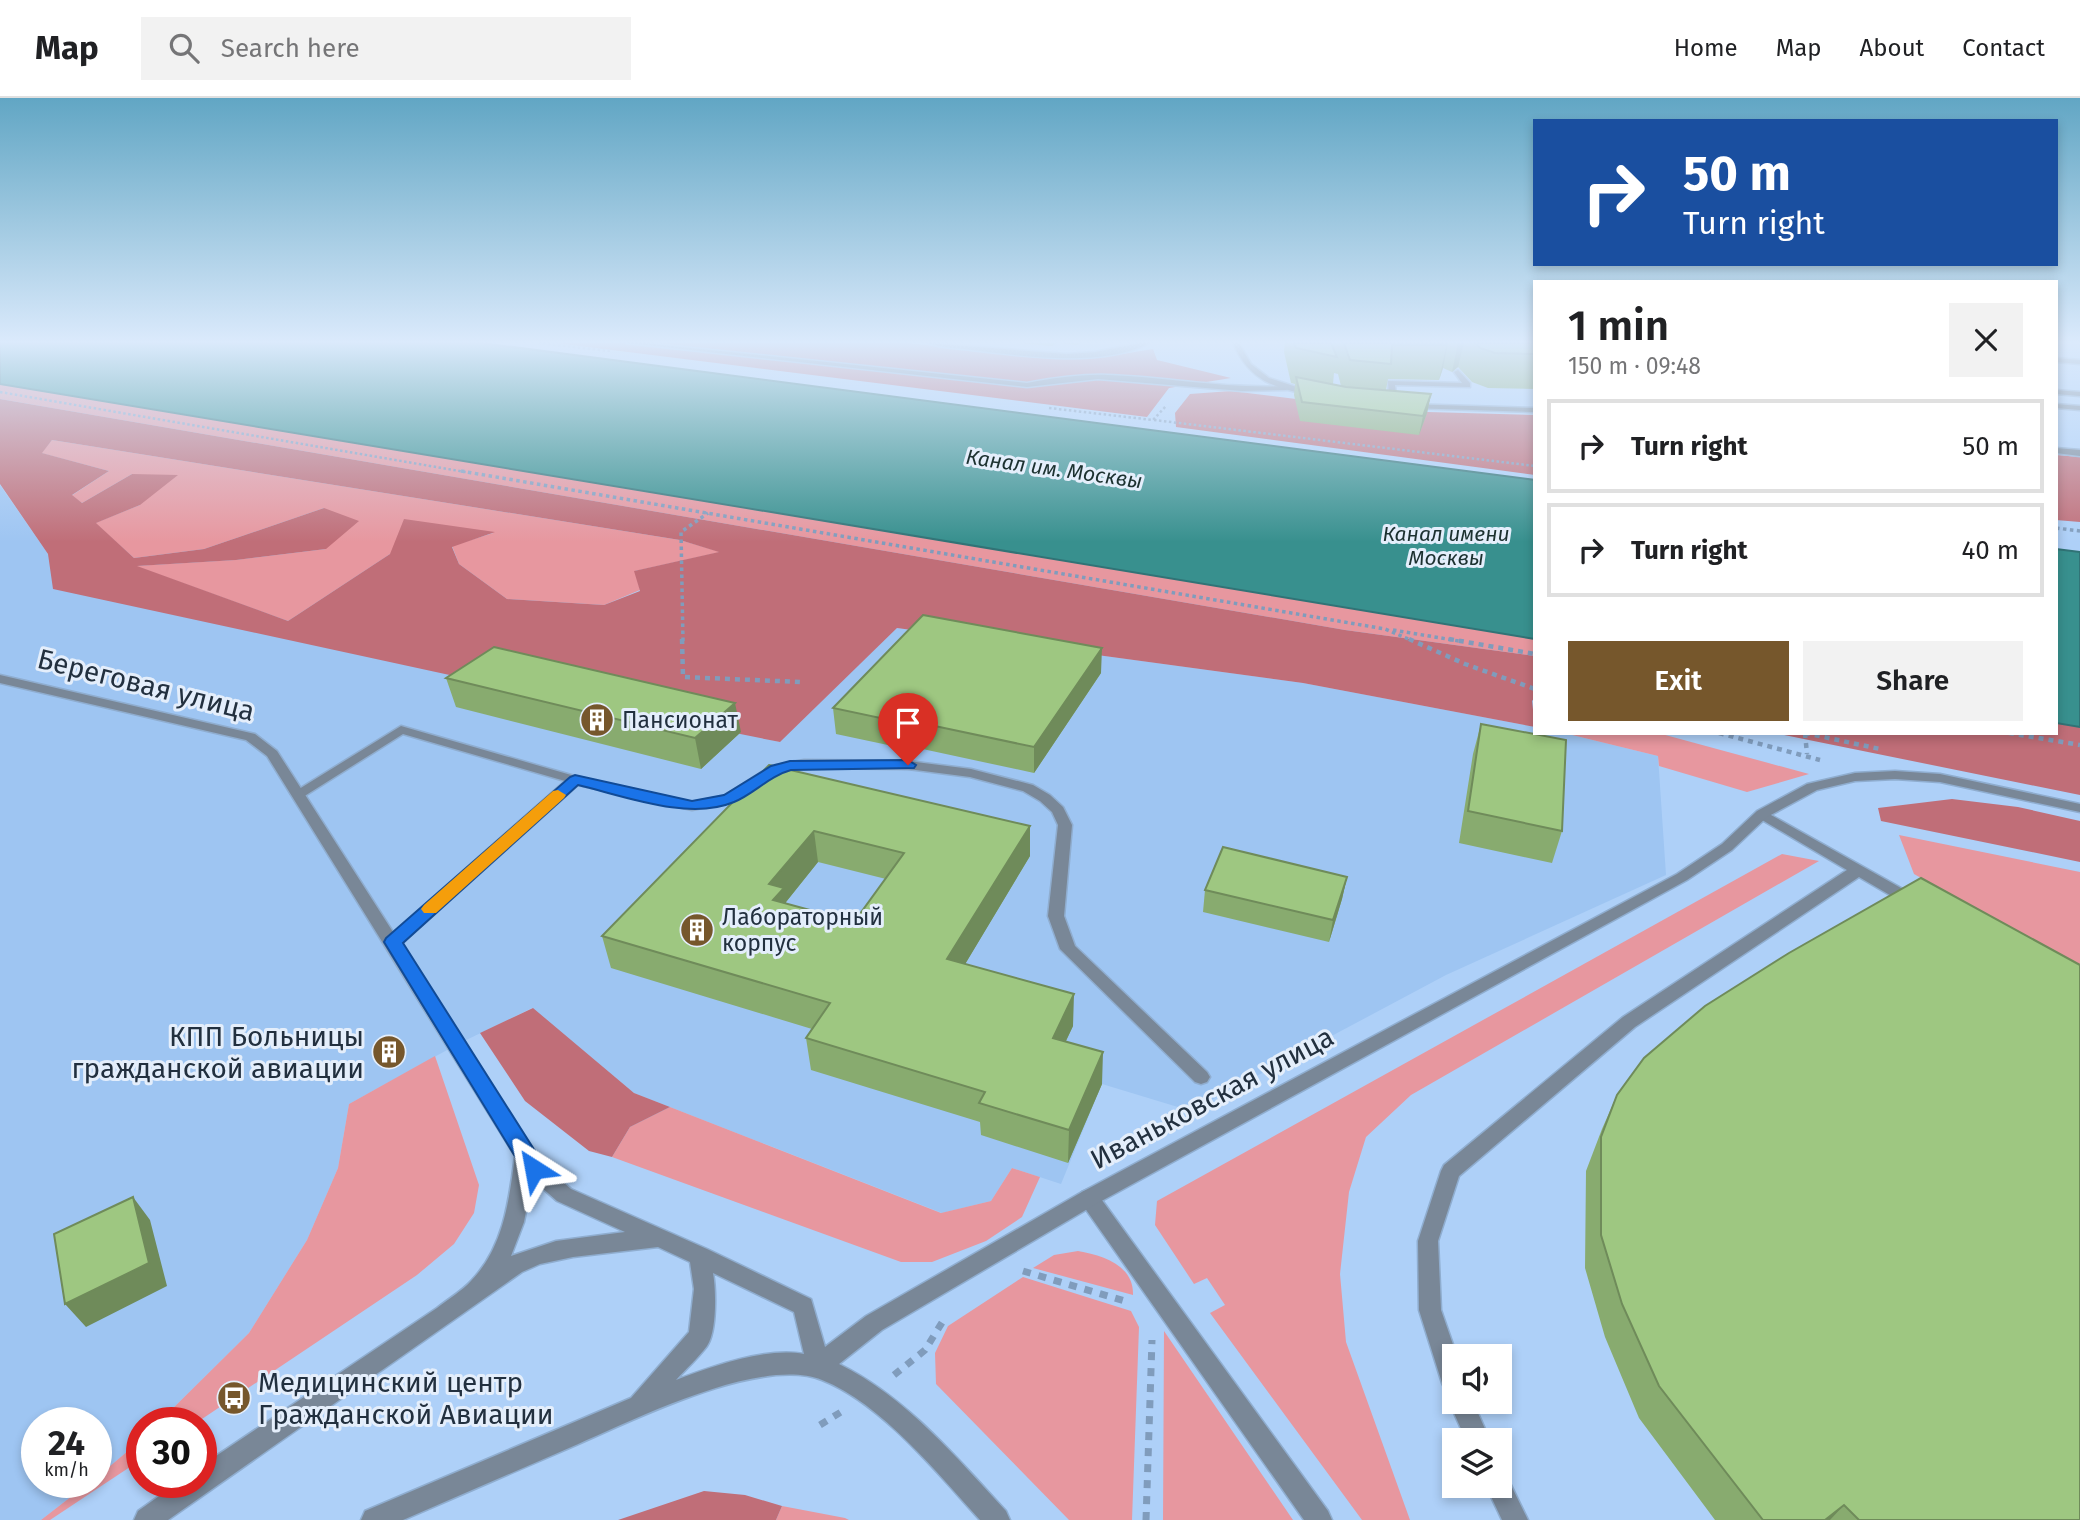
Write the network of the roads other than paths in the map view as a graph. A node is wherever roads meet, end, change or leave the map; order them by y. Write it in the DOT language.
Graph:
graph roads {
  1 [pos="2058,450"];
  2 [pos="2080,453"];
  3 [pos="0,679"];
  4 [pos="575,780"];
  5 [pos="299,794"];
  6 [pos="2080,808"];
  7 [pos="1762,814"];
  8 [pos="1858,870"];
  9 [pos="1928,909"];
  10 [pos="393,942"];
  11 [pos="1201,1077"];
  12 [pos="525,1156"];
  13 [pos="1089,1198"];
  14 [pos="658,1238"];
  15 [pos="700,1256"];
  16 [pos="473,1292"];
  17 [pos="1442,1346"];
  18 [pos="819,1366"];
  19 [pos="638,1406"];
  20 [pos="217,1471"];
  21 [pos="178,1498"];
  22 [pos="1504,1498"];
  23 [pos="147,1520"];
  24 [pos="374,1520"];
  25 [pos="997,1520"];
  26 [pos="1319,1520"];
  27 [pos="1515,1520"];
  1 -- 2 [label="street"];
  3 -- 5 [label="street, Береговая улица"];
  4 -- 5 [label="street"];
  4 -- 10 [label="street"];
  4 -- 11 [label="street"];
  5 -- 10 [label="street, Береговая улица"];
  6 -- 7 [label="street, Иваньковская улица"];
  7 -- 8 [label="street"];
  7 -- 13 [label="street, Иваньковская улица"];
  8 -- 9 [label="street"];
  8 -- 17 [label="street"];
  10 -- 12 [label="street, Береговая улица"];
  12 -- 14 [label="street, Береговая улица"];
  12 -- 16 [label="street"];
  13 -- 18 [label="street, Иваньковская улица"];
  13 -- 26 [label="street"];
  14 -- 15 [label="street, Береговая улица"];
  14 -- 16 [label="street"];
  15 -- 18 [label="street, Береговая улица"];
  15 -- 19 [label="street"];
  16 -- 20 [label="street"];
  18 -- 19 [label="street"];
  18 -- 25 [label="street"];
  19 -- 24 [label="street"];
  21 -- 23 [label="street"];
  22 -- 27 [label="street"];
}
